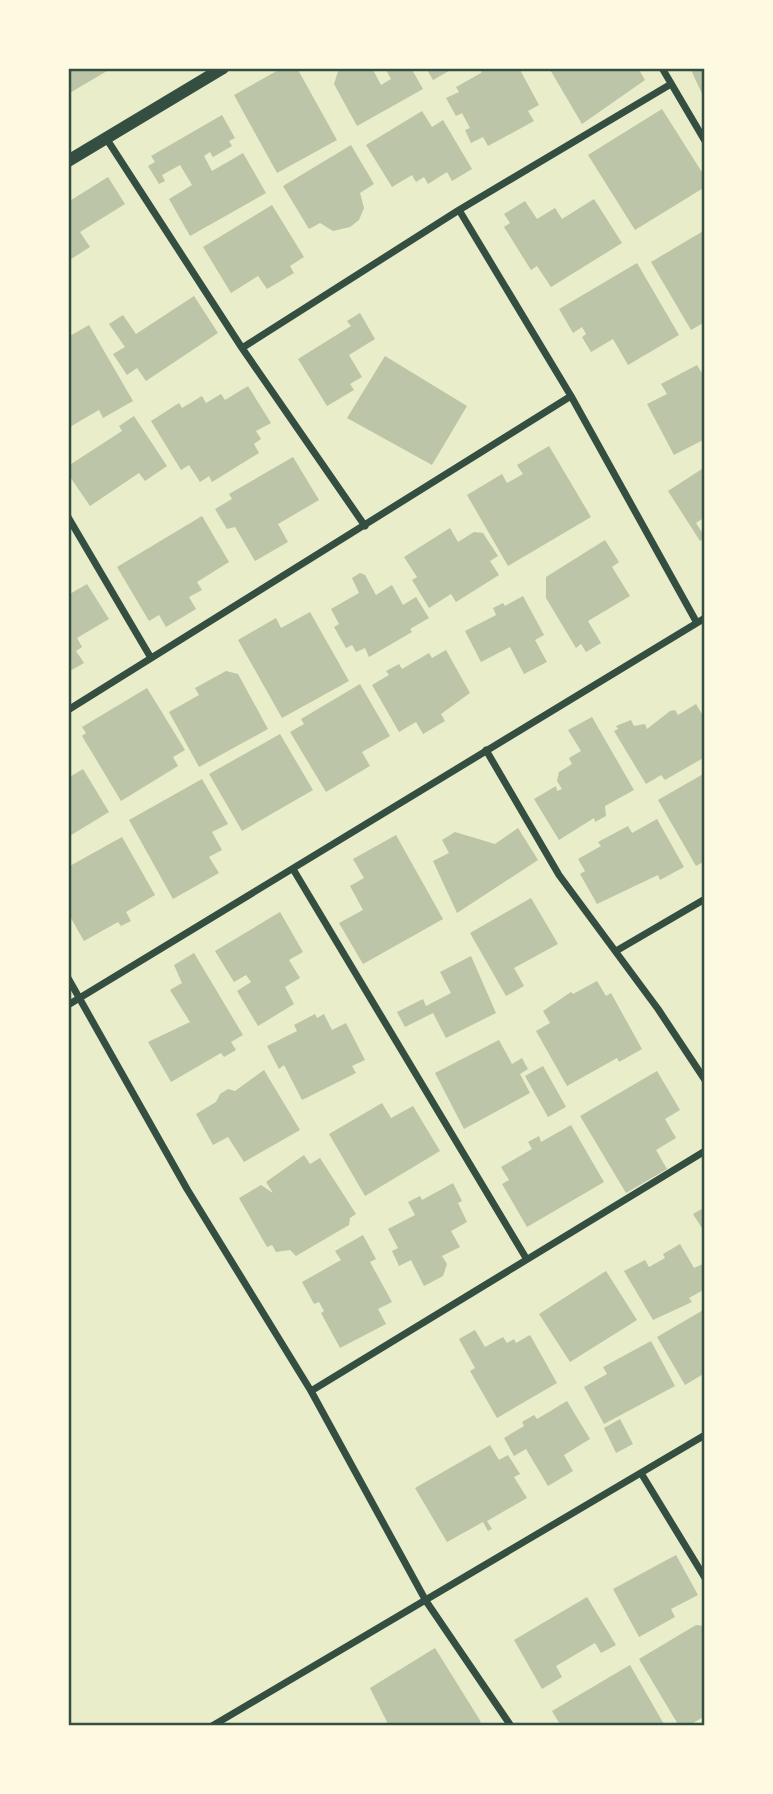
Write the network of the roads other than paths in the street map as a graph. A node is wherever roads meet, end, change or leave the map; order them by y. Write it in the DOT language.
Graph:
graph roads {
  1 [pos="223,68"];
  2 [pos="662,68"];
  3 [pos="671,84"];
  4 [pos="106,138"];
  5 [pos="705,141"];
  6 [pos="68,161"];
  7 [pos="459,210"];
  8 [pos="242,348"];
  9 [pos="571,396"];
  10 [pos="68,517"];
  11 [pos="365,526"];
  12 [pos="705,618"];
  13 [pos="697,623"];
  14 [pos="150,658"];
  15 [pos="68,710"];
  16 [pos="486,750"];
  17 [pos="293,869"];
  18 [pos="705,899"];
  19 [pos="616,951"];
  20 [pos="68,978"];
  21 [pos="79,998"];
  22 [pos="68,1005"];
  23 [pos="705,1080"];
  24 [pos="705,1151"];
  25 [pos="526,1258"];
  26 [pos="311,1391"];
  27 [pos="705,1435"];
  28 [pos="641,1473"];
  29 [pos="705,1578"];
  30 [pos="426,1601"];
  31 [pos="212,1726"];
  32 [pos="511,1726"];
  1 -- 4 [label="street"];
  2 -- 3 [label="street"];
  3 -- 5 [label="street"];
  3 -- 7 [label="street"];
  4 -- 6 [label="street"];
  4 -- 8 [label="street"];
  7 -- 8 [label="street"];
  7 -- 9 [label="street"];
  8 -- 11 [label="street"];
  9 -- 11 [label="street"];
  9 -- 13 [label="street"];
  10 -- 14 [label="street"];
  11 -- 14 [label="street"];
  12 -- 13 [label="street"];
  13 -- 16 [label="street"];
  14 -- 15 [label="street"];
  16 -- 17 [label="street"];
  16 -- 19 [label="street"];
  17 -- 21 [label="street"];
  17 -- 25 [label="street"];
  18 -- 19 [label="street"];
  19 -- 23 [label="street"];
  20 -- 21 [label="street"];
  21 -- 22 [label="street"];
  21 -- 26 [label="street"];
  24 -- 25 [label="street"];
  25 -- 26 [label="street"];
  26 -- 30 [label="street"];
  27 -- 28 [label="street"];
  28 -- 29 [label="street"];
  28 -- 30 [label="street"];
  30 -- 31 [label="street"];
  30 -- 32 [label="street"];
}
